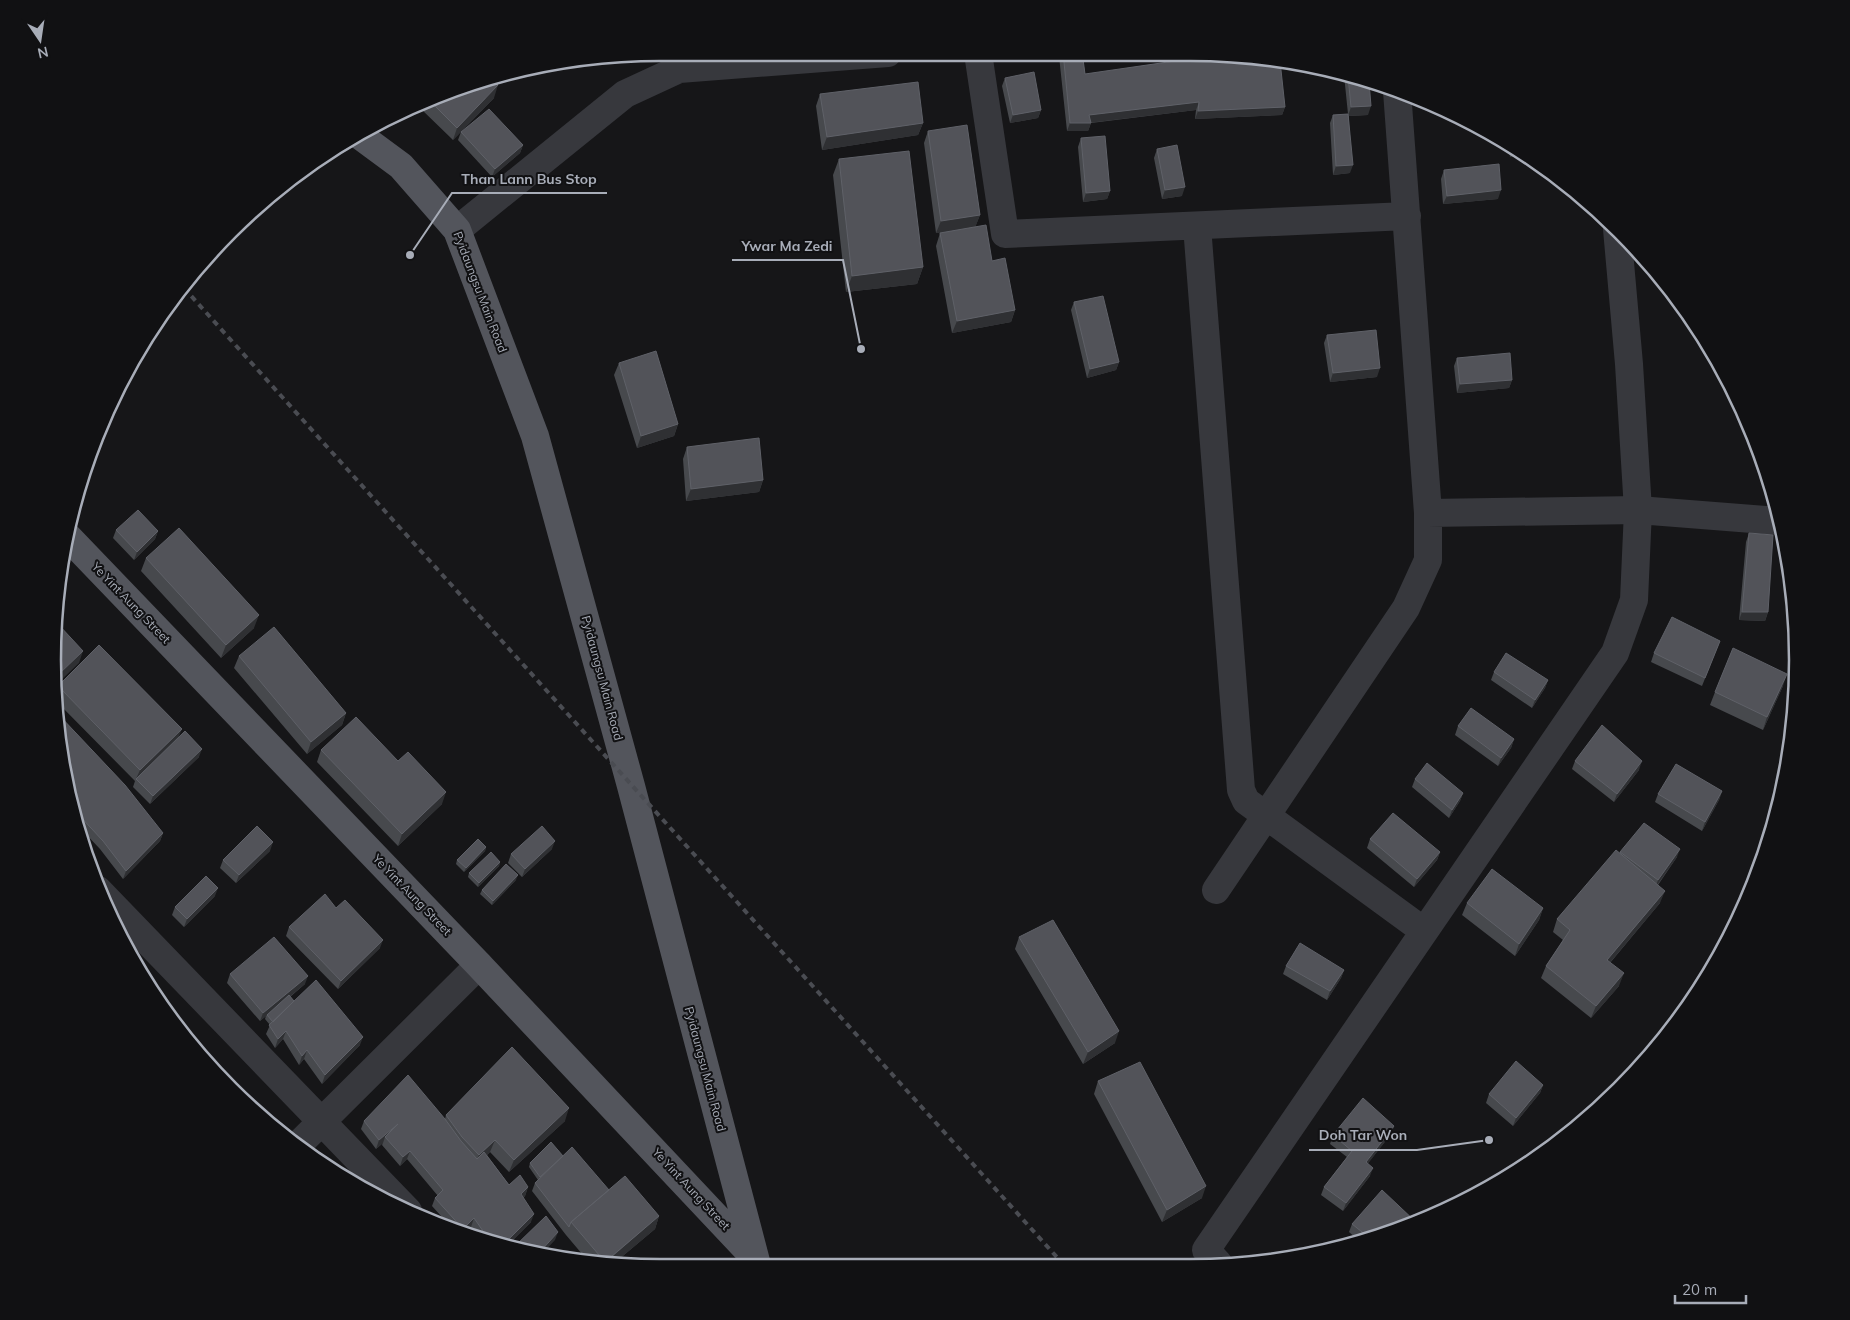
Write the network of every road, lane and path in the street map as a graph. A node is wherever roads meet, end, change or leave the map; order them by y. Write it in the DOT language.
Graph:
graph roads {
  1 [pos="766,61"];
  2 [pos="979,61"];
  3 [pos="1398,99"];
  4 [pos="365,139"];
  5 [pos="1406,216"];
  6 [pos="1197,226"];
  7 [pos="457,230"];
  8 [pos="1617,241"];
  9 [pos="1638,510"];
  10 [pos="1428,512"];
  11 [pos="1772,521"];
  12 [pos="73,543"];
  13 [pos="1266,816"];
  14 [pos="1216,890"];
  15 [pos="116,908"];
  16 [pos="1424,931"];
  17 [pos="479,965"];
  18 [pos="322,1122"];
  19 [pos="303,1140"];
  20 [pos="394,1196"];
  21 [pos="1213,1258"];
  22 [pos="754,1259"];
  23 [pos="755,1259"];
  1 -- 7 [label="street"];
  2 -- 6 [label="street"];
  3 -- 5 [label="street"];
  4 -- 7 [label="main road, Pyidaungsu Main Road"];
  5 -- 6 [label="street"];
  5 -- 10 [label="street"];
  6 -- 13 [label="street"];
  7 -- 23 [label="main road, Pyidaungsu Main Road"];
  8 -- 9 [label="street"];
  9 -- 10 [label="street"];
  9 -- 11 [label="street"];
  9 -- 16 [label="street"];
  10 -- 13 [label="street"];
  12 -- 17 [label="main road, Ye Yint Aung Street"];
  13 -- 14 [label="street"];
  13 -- 16 [label="street"];
  15 -- 18 [label="street"];
  16 -- 21 [label="street"];
  17 -- 18 [label="street"];
  17 -- 22 [label="main road, Ye Yint Aung Street"];
  18 -- 19 [label="street"];
  18 -- 20 [label="street"];
}
